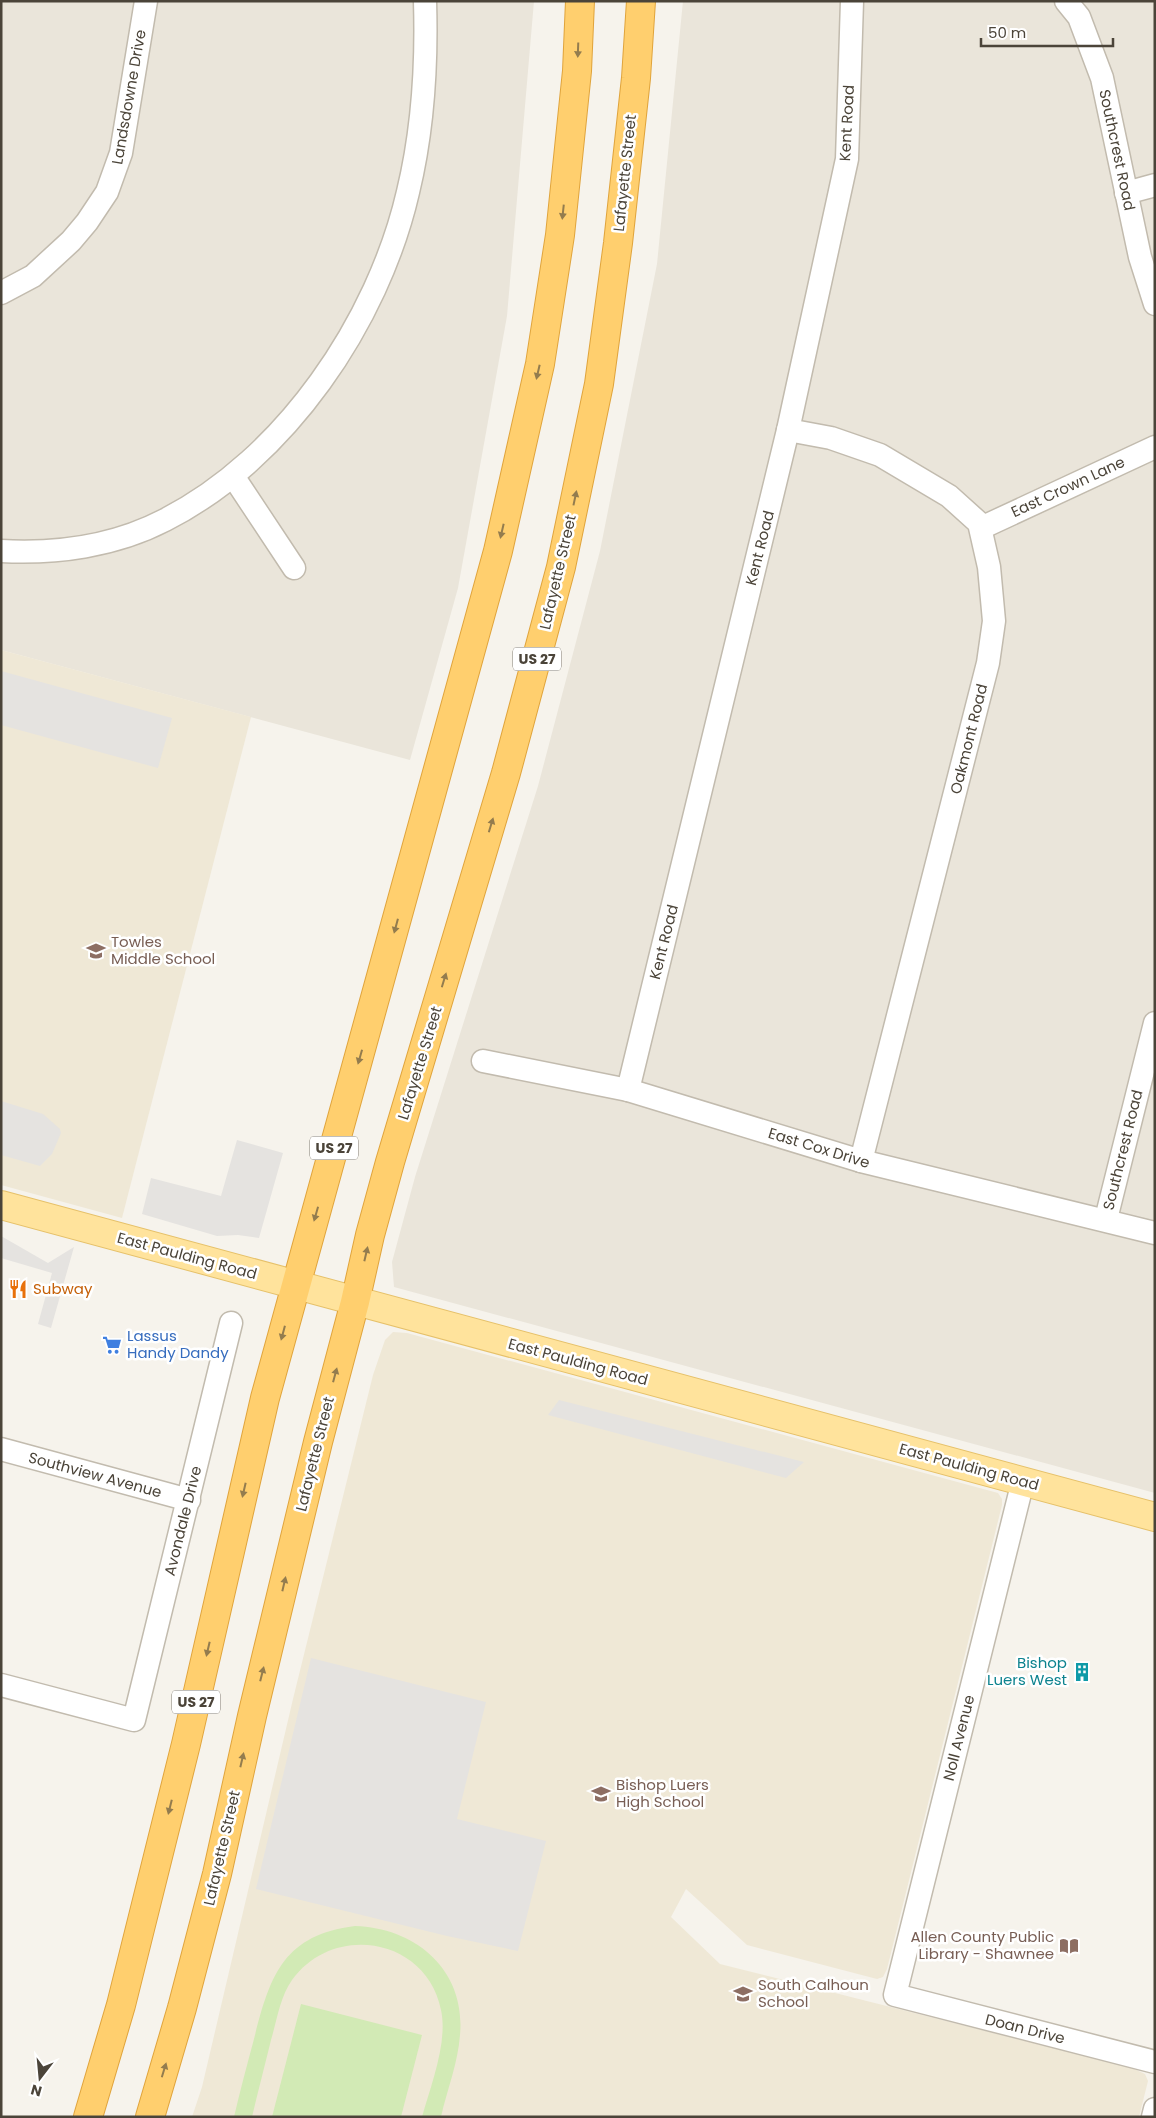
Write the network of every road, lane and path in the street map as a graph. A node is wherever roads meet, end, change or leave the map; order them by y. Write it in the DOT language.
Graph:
graph roads {
  1 [pos="146,1"];
  2 [pos="424,1"];
  3 [pos="580,1"];
  4 [pos="641,1"];
  5 [pos="852,1"];
  6 [pos="1066,1"];
  7 [pos="1155,185"];
  8 [pos="1126,193"];
  9 [pos="1,293"];
  10 [pos="1155,304"];
  11 [pos="788,430"];
  12 [pos="1155,447"];
  13 [pos="233,476"];
  14 [pos="981,528"];
  15 [pos="1,551"];
  16 [pos="294,568"];
  17 [pos="1155,1023"];
  18 [pos="483,1062"];
  19 [pos="628,1090"];
  20 [pos="861,1161"];
  21 [pos="1,1205"];
  22 [pos="1106,1219"];
  23 [pos="1155,1233"];
  24 [pos="296,1286"];
  25 [pos="355,1302"];
  26 [pos="232,1322"];
  27 [pos="1,1449"];
  28 [pos="1023,1481"];
  29 [pos="189,1500"];
  30 [pos="1155,1517"];
  31 [pos="1,1685"];
  32 [pos="895,1996"];
  33 [pos="1155,2062"];
  34 [pos="1155,2109"];
  35 [pos="88,2117"];
  36 [pos="150,2117"];
  37 [pos="1153,2117"];
  1 -- 9 [label="street, Landsdowne Drive"];
  2 -- 13 [label="street"];
  3 -- 24 [label="highway, US 27, one-way"];
  25 -- 4 [label="highway, Lafayette Street / US 27, one-way"];
  5 -- 11 [label="street, Kent Road"];
  6 -- 8 [label="street, Southcrest Road"];
  7 -- 8 [label="street"];
  8 -- 10 [label="street, Southcrest Road"];
  11 -- 14 [label="street, Oakmont Road"];
  11 -- 19 [label="street, Kent Road"];
  12 -- 14 [label="street, East Crown Lane"];
  13 -- 15 [label="street"];
  13 -- 16 [label="street"];
  14 -- 20 [label="street, Oakmont Road"];
  17 -- 22 [label="street, Southcrest Road"];
  18 -- 19 [label="street, East Cox Drive"];
  19 -- 20 [label="street, East Cox Drive"];
  20 -- 22 [label="street, East Cox Drive"];
  21 -- 24 [label="main road, East Paulding Road"];
  22 -- 23 [label="street, East Cox Drive"];
  24 -- 25 [label="main road, East Paulding Road"];
  24 -- 35 [label="highway, US 27, one-way"];
  25 -- 28 [label="main road, East Paulding Road"];
  36 -- 25 [label="highway, Lafayette Street / US 27, one-way"];
  26 -- 29 [label="street, Avondale Drive"];
  27 -- 29 [label="street, Southview Avenue"];
  28 -- 30 [label="main road, East Paulding Road"];
  28 -- 32 [label="street, Noll Avenue"];
  29 -- 31 [label="street, Avondale Drive"];
  32 -- 33 [label="street, Doan Drive"];
  34 -- 37 [label="street"];
}
